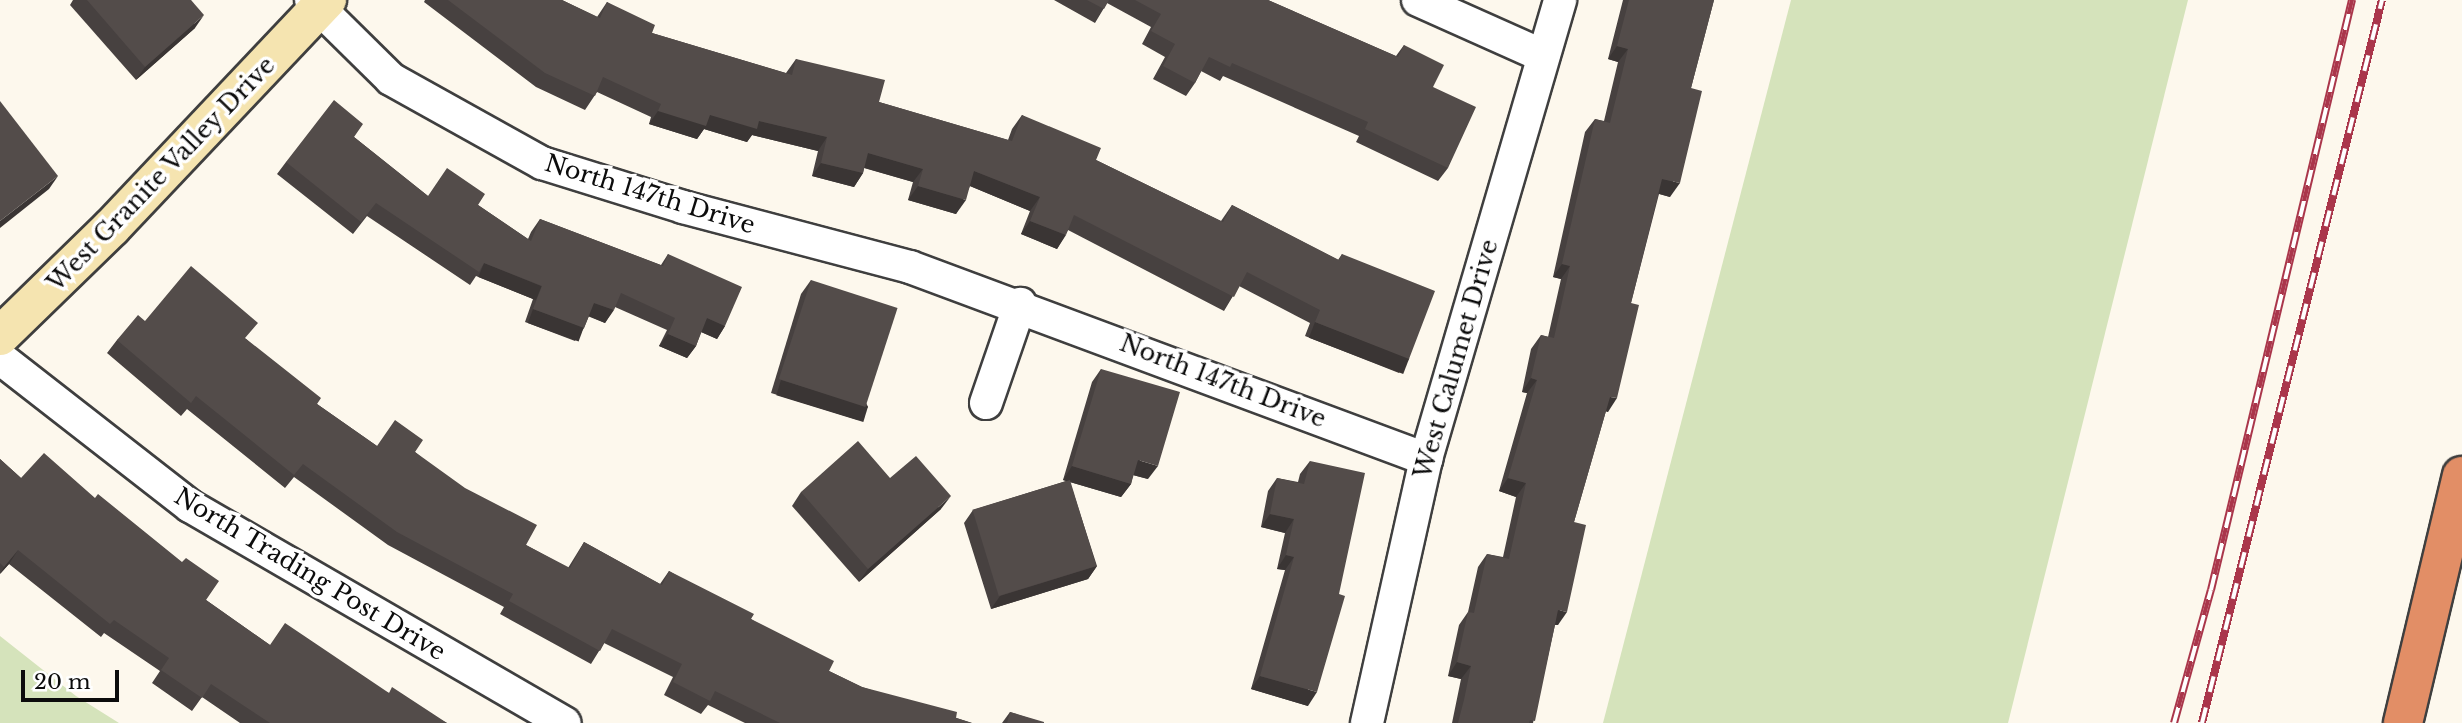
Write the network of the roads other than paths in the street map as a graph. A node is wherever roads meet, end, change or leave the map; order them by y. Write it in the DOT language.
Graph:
graph roads {
  1 [pos="1419,0"];
  2 [pos="1560,0"];
  3 [pos="319,3"];
  4 [pos="1543,56"];
  5 [pos="1020,304"];
  6 [pos="0,336"];
  7 [pos="0,358"];
  8 [pos="986,403"];
  9 [pos="1426,458"];
  10 [pos="2462,476"];
  11 [pos="565,723"];
  12 [pos="1367,723"];
  13 [pos="2403,723"];
  1 -- 4 [label="street"];
  2 -- 4 [label="street, West Calumet Drive"];
  3 -- 5 [label="street, North 147th Drive"];
  3 -- 6 [label="street, West Granite Valley Drive"];
  4 -- 9 [label="street, West Calumet Drive"];
  5 -- 8 [label="street"];
  5 -- 9 [label="street, North 147th Drive"];
  7 -- 11 [label="street, North Trading Post Drive"];
  9 -- 12 [label="street, West Calumet Drive"];
  10 -- 13 [label="highway"];
}
